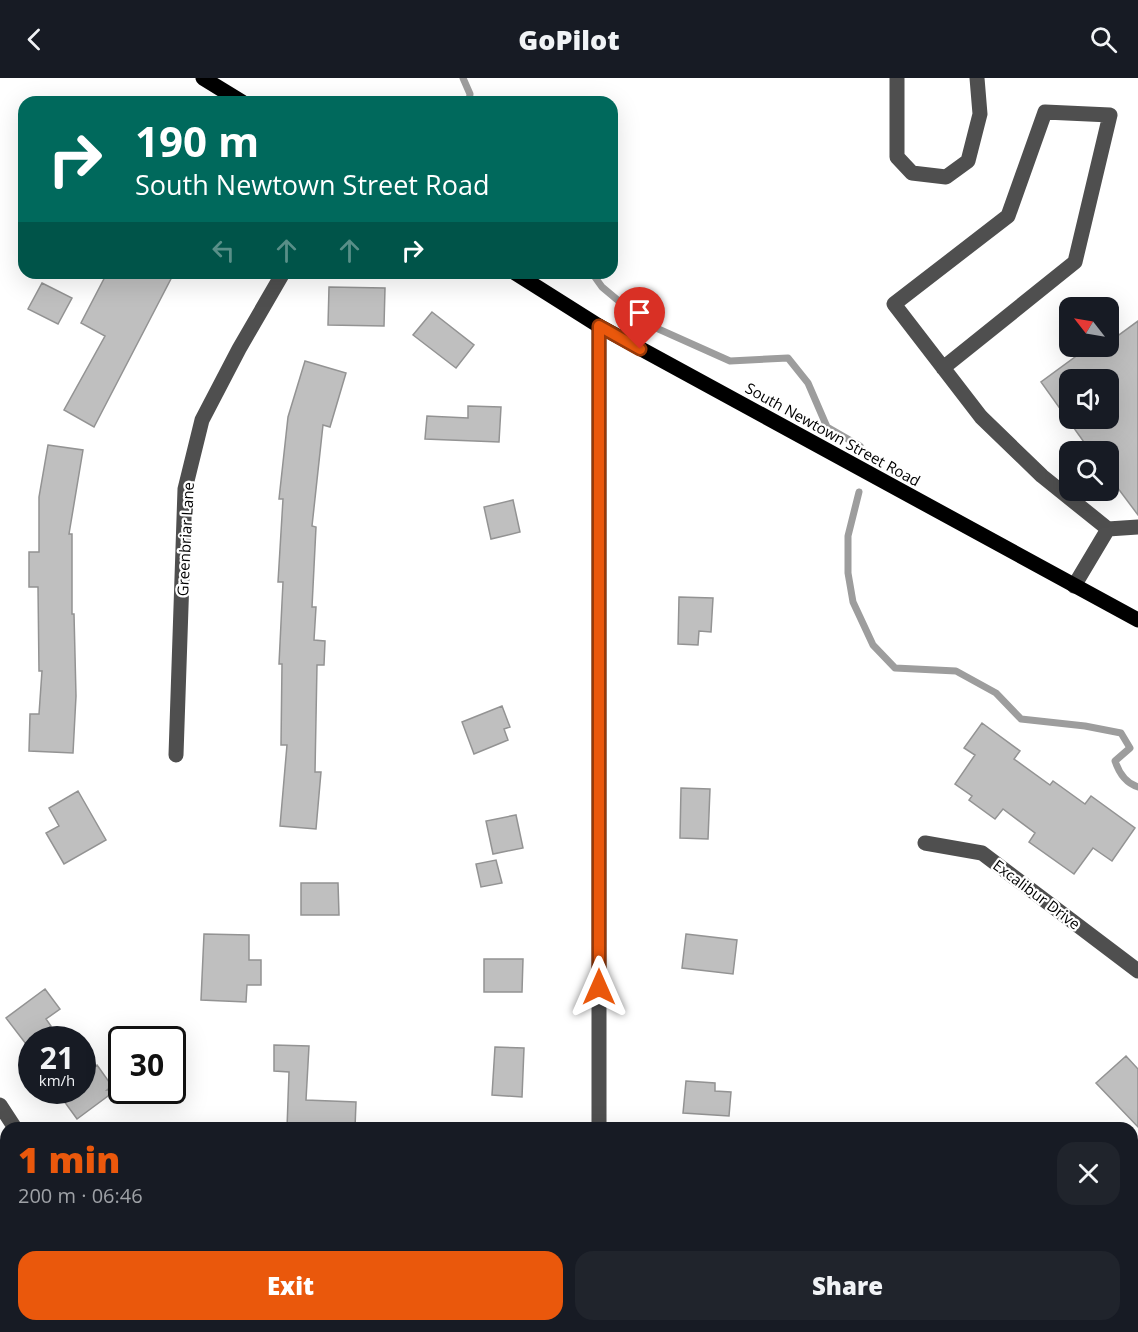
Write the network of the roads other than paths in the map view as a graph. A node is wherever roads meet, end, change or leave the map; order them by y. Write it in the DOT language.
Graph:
graph roads {
  1 [pos="203,78"];
  2 [pos="897,78"];
  3 [pos="977,78"];
  4 [pos="232,96"];
  5 [pos="280,279"];
  6 [pos="525,279"];
  7 [pos="599,326"];
  8 [pos="943,368"];
  9 [pos="1138,527"];
  10 [pos="1108,529"];
  11 [pos="1074,585"];
  12 [pos="1138,620"];
  13 [pos="176,755"];
  14 [pos="925,843"];
  15 [pos="1138,971"];
  16 [pos="0,1105"];
  17 [pos="11,1122"];
  18 [pos="599,1122"];
  1 -- 4 [label="main road"];
  2 -- 3 [label="street"];
  5 -- 13 [label="street, Greenbriar Lane"];
  6 -- 7 [label="main road, South Newtown Street Road"];
  7 -- 11 [label="main road, South Newtown Street Road"];
  7 -- 18 [label="street"];
  8 -- 8 [label="street"];
  8 -- 10 [label="street"];
  9 -- 10 [label="street"];
  10 -- 11 [label="street"];
  11 -- 12 [label="main road, South Newtown Street Road"];
  14 -- 15 [label="street, Excalibur Drive"];
  16 -- 17 [label="street"];
}
